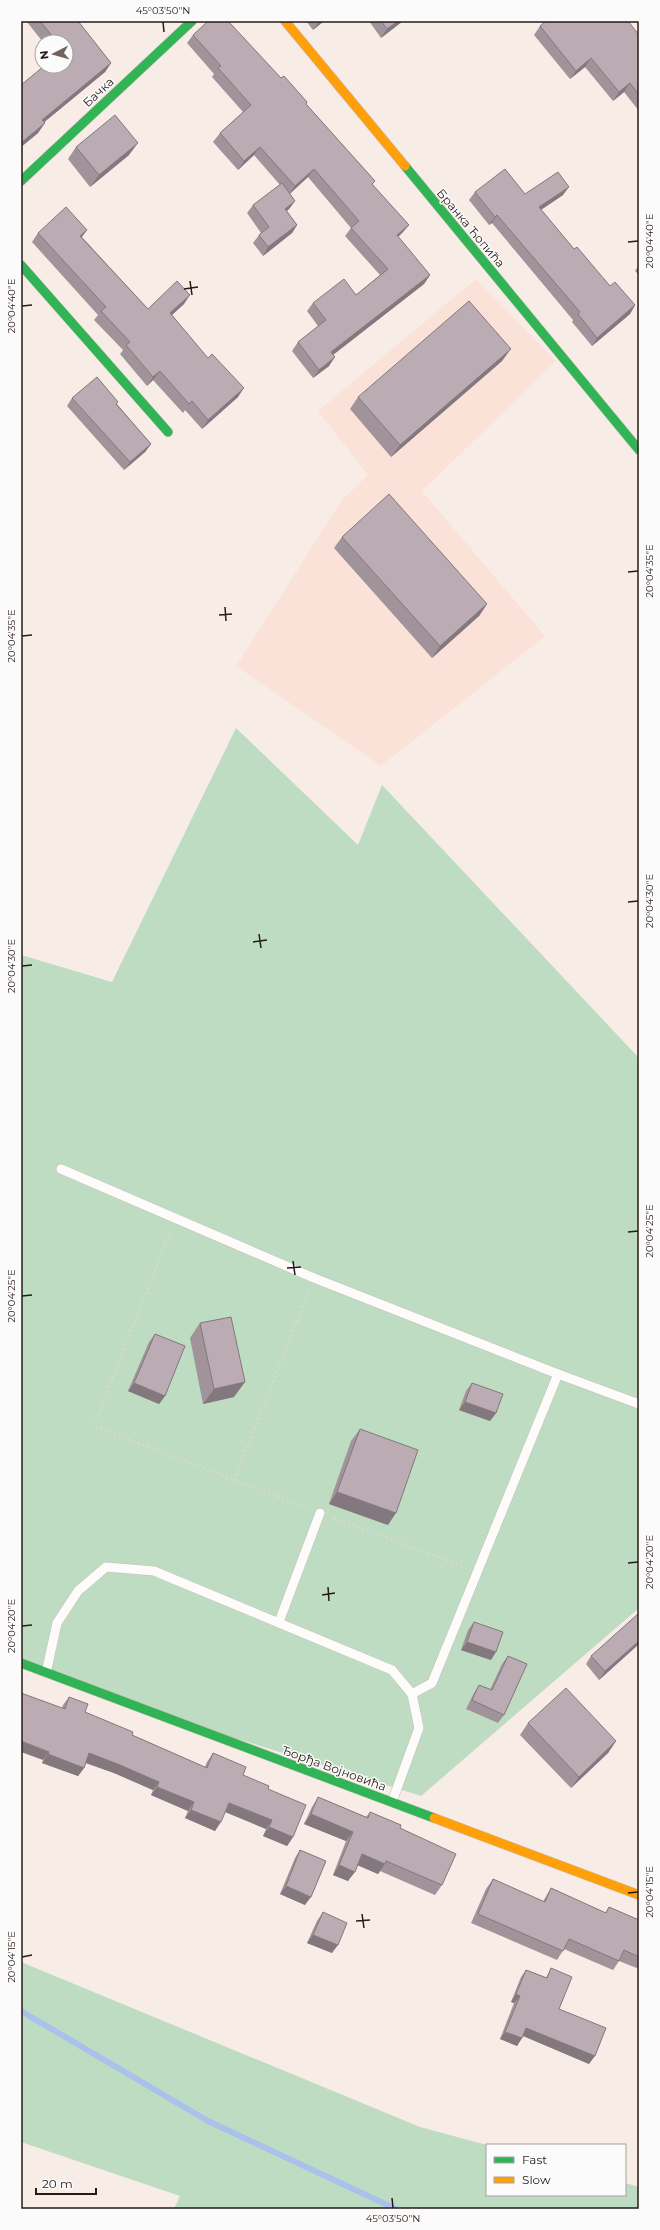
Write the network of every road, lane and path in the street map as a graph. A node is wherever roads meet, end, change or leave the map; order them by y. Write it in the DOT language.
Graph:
graph roads {
  1 [pos="192,21"];
  2 [pos="284,21"];
  3 [pos="21,181"];
  4 [pos="21,265"];
  5 [pos="168,432"];
  6 [pos="639,450"];
  7 [pos="61,1169"];
  8 [pos="175,1220"];
  9 [pos="314,1278"];
  10 [pos="558,1374"];
  11 [pos="639,1404"];
  12 [pos="234,1480"];
  13 [pos="320,1513"];
  14 [pos="477,1573"];
  15 [pos="279,1622"];
  16 [pos="21,1663"];
  17 [pos="46,1673"];
  18 [pos="412,1694"];
  19 [pos="392,1802"];
  20 [pos="639,1895"];
  1 -- 3 [label="street, Бачка"];
  2 -- 6 [label="street, Бранка Ћопића"];
  4 -- 5 [label="street"];
  7 -- 8 [label="lane"];
  8 -- 9 [label="lane"];
  8 -- 12 [label="path"];
  9 -- 10 [label="lane"];
  9 -- 12 [label="path"];
  10 -- 11 [label="lane"];
  10 -- 14 [label="lane"];
  12 -- 13 [label="path"];
  13 -- 14 [label="path"];
  13 -- 15 [label="lane"];
  14 -- 18 [label="lane"];
  15 -- 17 [label="lane"];
  15 -- 18 [label="lane"];
  16 -- 17 [label="street, Ђорђа Војновића"];
  17 -- 19 [label="street, Ђорђа Војновића"];
  18 -- 19 [label="lane"];
  19 -- 20 [label="street, Ђорђа Војновића"];
}
